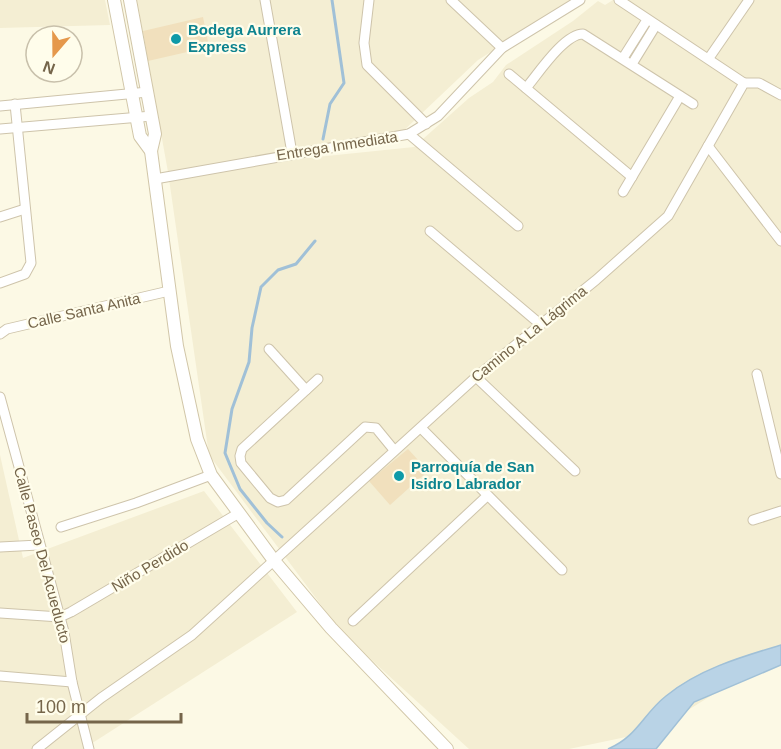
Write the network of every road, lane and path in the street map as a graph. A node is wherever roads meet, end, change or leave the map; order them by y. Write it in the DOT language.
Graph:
graph roads {
  1 [pos="114,0"];
  2 [pos="130,0"];
  3 [pos="265,0"];
  4 [pos="369,0"];
  5 [pos="450,0"];
  6 [pos="580,0"];
  7 [pos="620,0"];
  8 [pos="749,0"];
  9 [pos="651,22"];
  10 [pos="502,48"];
  11 [pos="710,58"];
  12 [pos="627,61"];
  13 [pos="509,74"];
  14 [pos="747,82"];
  15 [pos="526,88"];
  16 [pos="148,92"];
  17 [pos="131,95"];
  18 [pos="781,95"];
  19 [pos="680,96"];
  20 [pos="15,104"];
  21 [pos="693,104"];
  22 [pos="0,105"];
  23 [pos="152,116"];
  24 [pos="136,119"];
  25 [pos="426,124"];
  26 [pos="0,129"];
  27 [pos="18,129"];
  28 [pos="409,134"];
  29 [pos="708,146"];
  30 [pos="152,151"];
  31 [pos="292,153"];
  32 [pos="632,177"];
  33 [pos="155,179"];
  34 [pos="623,192"];
  35 [pos="25,209"];
  36 [pos="0,217"];
  37 [pos="518,226"];
  38 [pos="430,231"];
  39 [pos="781,241"];
  40 [pos="0,283"];
  41 [pos="169,291"];
  42 [pos="540,324"];
  43 [pos="0,334"];
  44 [pos="269,349"];
  45 [pos="757,374"];
  46 [pos="476,377"];
  47 [pos="318,380"];
  48 [pos="306,390"];
  49 [pos="0,396"];
  50 [pos="421,428"];
  51 [pos="394,450"];
  52 [pos="575,471"];
  53 [pos="781,474"];
  54 [pos="211,475"];
  55 [pos="487,496"];
  56 [pos="781,511"];
  57 [pos="239,513"];
  58 [pos="753,520"];
  59 [pos="61,527"];
  60 [pos="39,545"];
  61 [pos="0,547"];
  62 [pos="275,562"];
  63 [pos="562,570"];
  64 [pos="0,613"];
  65 [pos="60,617"];
  66 [pos="353,621"];
  67 [pos="0,676"];
  68 [pos="72,682"];
  69 [pos="80,716"];
  70 [pos="37,749"];
  71 [pos="89,749"];
  72 [pos="447,749"];
  1 -- 17 [label="street"];
  2 -- 16 [label="street"];
  3 -- 31 [label="street"];
  4 -- 25 [label="street"];
  5 -- 10 [label="street"];
  6 -- 10 [label="street, Entrega Inmediata"];
  7 -- 9 [label="street"];
  8 -- 11 [label="street"];
  9 -- 11 [label="street"];
  9 -- 12 [label="street"];
  10 -- 25 [label="street, Entrega Inmediata"];
  11 -- 14 [label="street"];
  12 -- 15 [label="street"];
  12 -- 19 [label="street"];
  13 -- 15 [label="street"];
  14 -- 18 [label="street"];
  14 -- 29 [label="street, Camino A La Lágrima"];
  15 -- 32 [label="street"];
  16 -- 17 [label="street"];
  16 -- 23 [label="street"];
  17 -- 20 [label="street"];
  17 -- 24 [label="street"];
  19 -- 21 [label="street"];
  19 -- 32 [label="street"];
  20 -- 22 [label="street"];
  20 -- 27 [label="street"];
  23 -- 24 [label="street"];
  23 -- 30 [label="street"];
  24 -- 27 [label="street"];
  24 -- 30 [label="street"];
  25 -- 28 [label="street, Entrega Inmediata"];
  26 -- 27 [label="street"];
  27 -- 35 [label="street"];
  28 -- 31 [label="street, Entrega Inmediata"];
  28 -- 37 [label="street"];
  29 -- 39 [label="street"];
  29 -- 42 [label="street, Camino A La Lágrima"];
  30 -- 33 [label="street"];
  31 -- 33 [label="street, Entrega Inmediata"];
  32 -- 34 [label="street"];
  33 -- 41 [label="street"];
  35 -- 36 [label="street"];
  35 -- 40 [label="street"];
  38 -- 42 [label="street"];
  41 -- 43 [label="street, Calle Santa Anita"];
  41 -- 54 [label="street"];
  42 -- 46 [label="street, Camino A La Lágrima"];
  44 -- 48 [label="street"];
  45 -- 53 [label="street"];
  46 -- 50 [label="street, Camino A La Lágrima"];
  46 -- 52 [label="street"];
  47 -- 48 [label="street"];
  48 -- 51 [label="street"];
  49 -- 60 [label="street, Calle Paseo Del Acueducto"];
  50 -- 51 [label="street, Camino A La Lágrima"];
  50 -- 55 [label="street"];
  51 -- 62 [label="street, Camino A La Lágrima"];
  54 -- 57 [label="street"];
  54 -- 59 [label="street"];
  55 -- 63 [label="street"];
  55 -- 66 [label="street"];
  56 -- 58 [label="street"];
  57 -- 62 [label="street"];
  57 -- 65 [label="street, Niño Perdido"];
  60 -- 61 [label="street"];
  60 -- 65 [label="street, Calle Paseo Del Acueducto"];
  62 -- 69 [label="street, Camino A La Lágrima"];
  62 -- 72 [label="street"];
  64 -- 65 [label="street"];
  65 -- 68 [label="street, Calle Paseo Del Acueducto"];
  67 -- 68 [label="street"];
  68 -- 69 [label="street, Calle Paseo Del Acueducto"];
  69 -- 70 [label="street, Camino A La Lágrima"];
  69 -- 71 [label="street, Calle Paseo Del Acueducto"];
}
